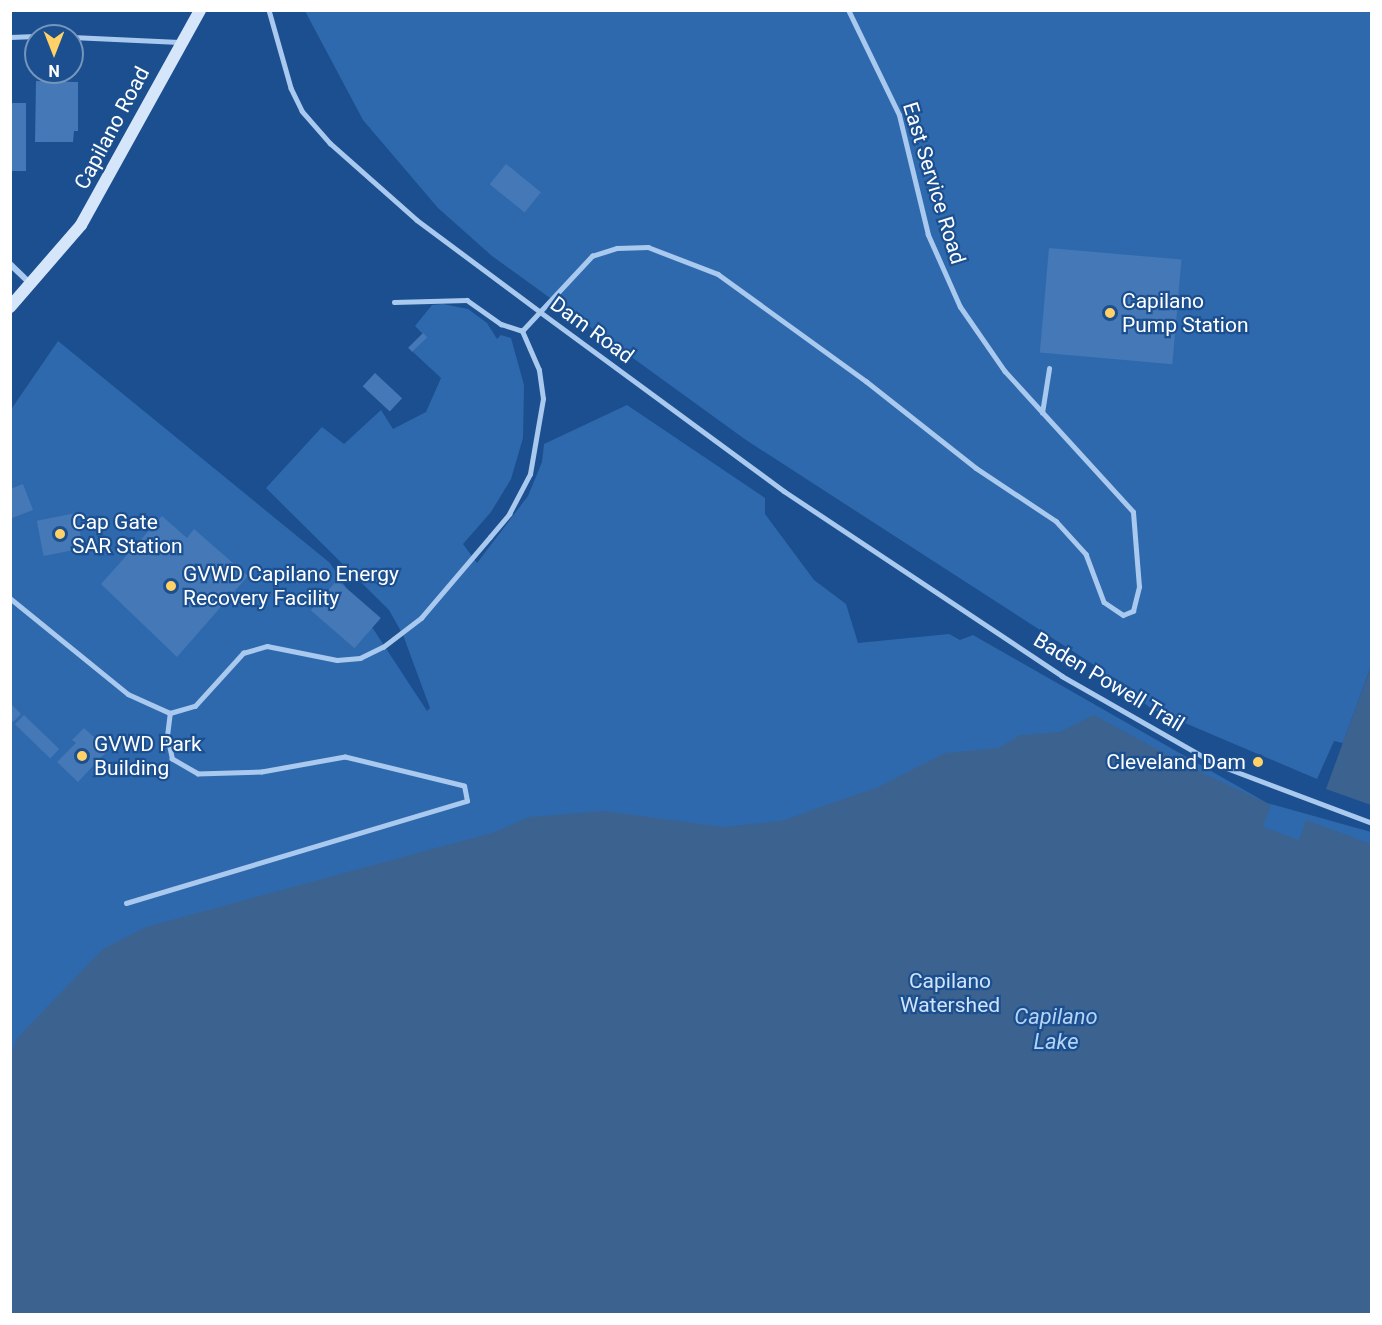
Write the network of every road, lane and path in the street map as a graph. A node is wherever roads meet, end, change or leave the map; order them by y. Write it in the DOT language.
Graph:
graph roads {
  1 [pos="200,10"];
  2 [pos="269,10"];
  3 [pos="848,10"];
  4 [pos="84,38"];
  5 [pos="179,42"];
  6 [pos="10,264"];
  7 [pos="31,284"];
  8 [pos="394,302"];
  9 [pos="10,307"];
  10 [pos="539,311"];
  11 [pos="522,331"];
  12 [pos="1049,369"];
  13 [pos="1042,413"];
  14 [pos="10,598"];
  15 [pos="967,615"];
  16 [pos="170,713"];
  17 [pos="1371,823"];
  18 [pos="126,903"];
  1 -- 5 [label="main road, Capilano Road"];
  2 -- 10 [label="lane, Dam Road"];
  3 -- 13 [label="lane, East Service Road"];
  4 -- 5 [label="lane"];
  5 -- 7 [label="main road, Capilano Road"];
  6 -- 7 [label="street"];
  7 -- 9 [label="main road, Capilano Road"];
  8 -- 11 [label="lane"];
  10 -- 11 [label="lane"];
  10 -- 13 [label="lane, East Service Road"];
  10 -- 15 [label="lane, Dam Road"];
  11 -- 16 [label="lane"];
  12 -- 13 [label="lane"];
  14 -- 16 [label="lane"];
  15 -- 17 [label="lane, Baden Powell Trail"];
  16 -- 18 [label="lane"];
}
